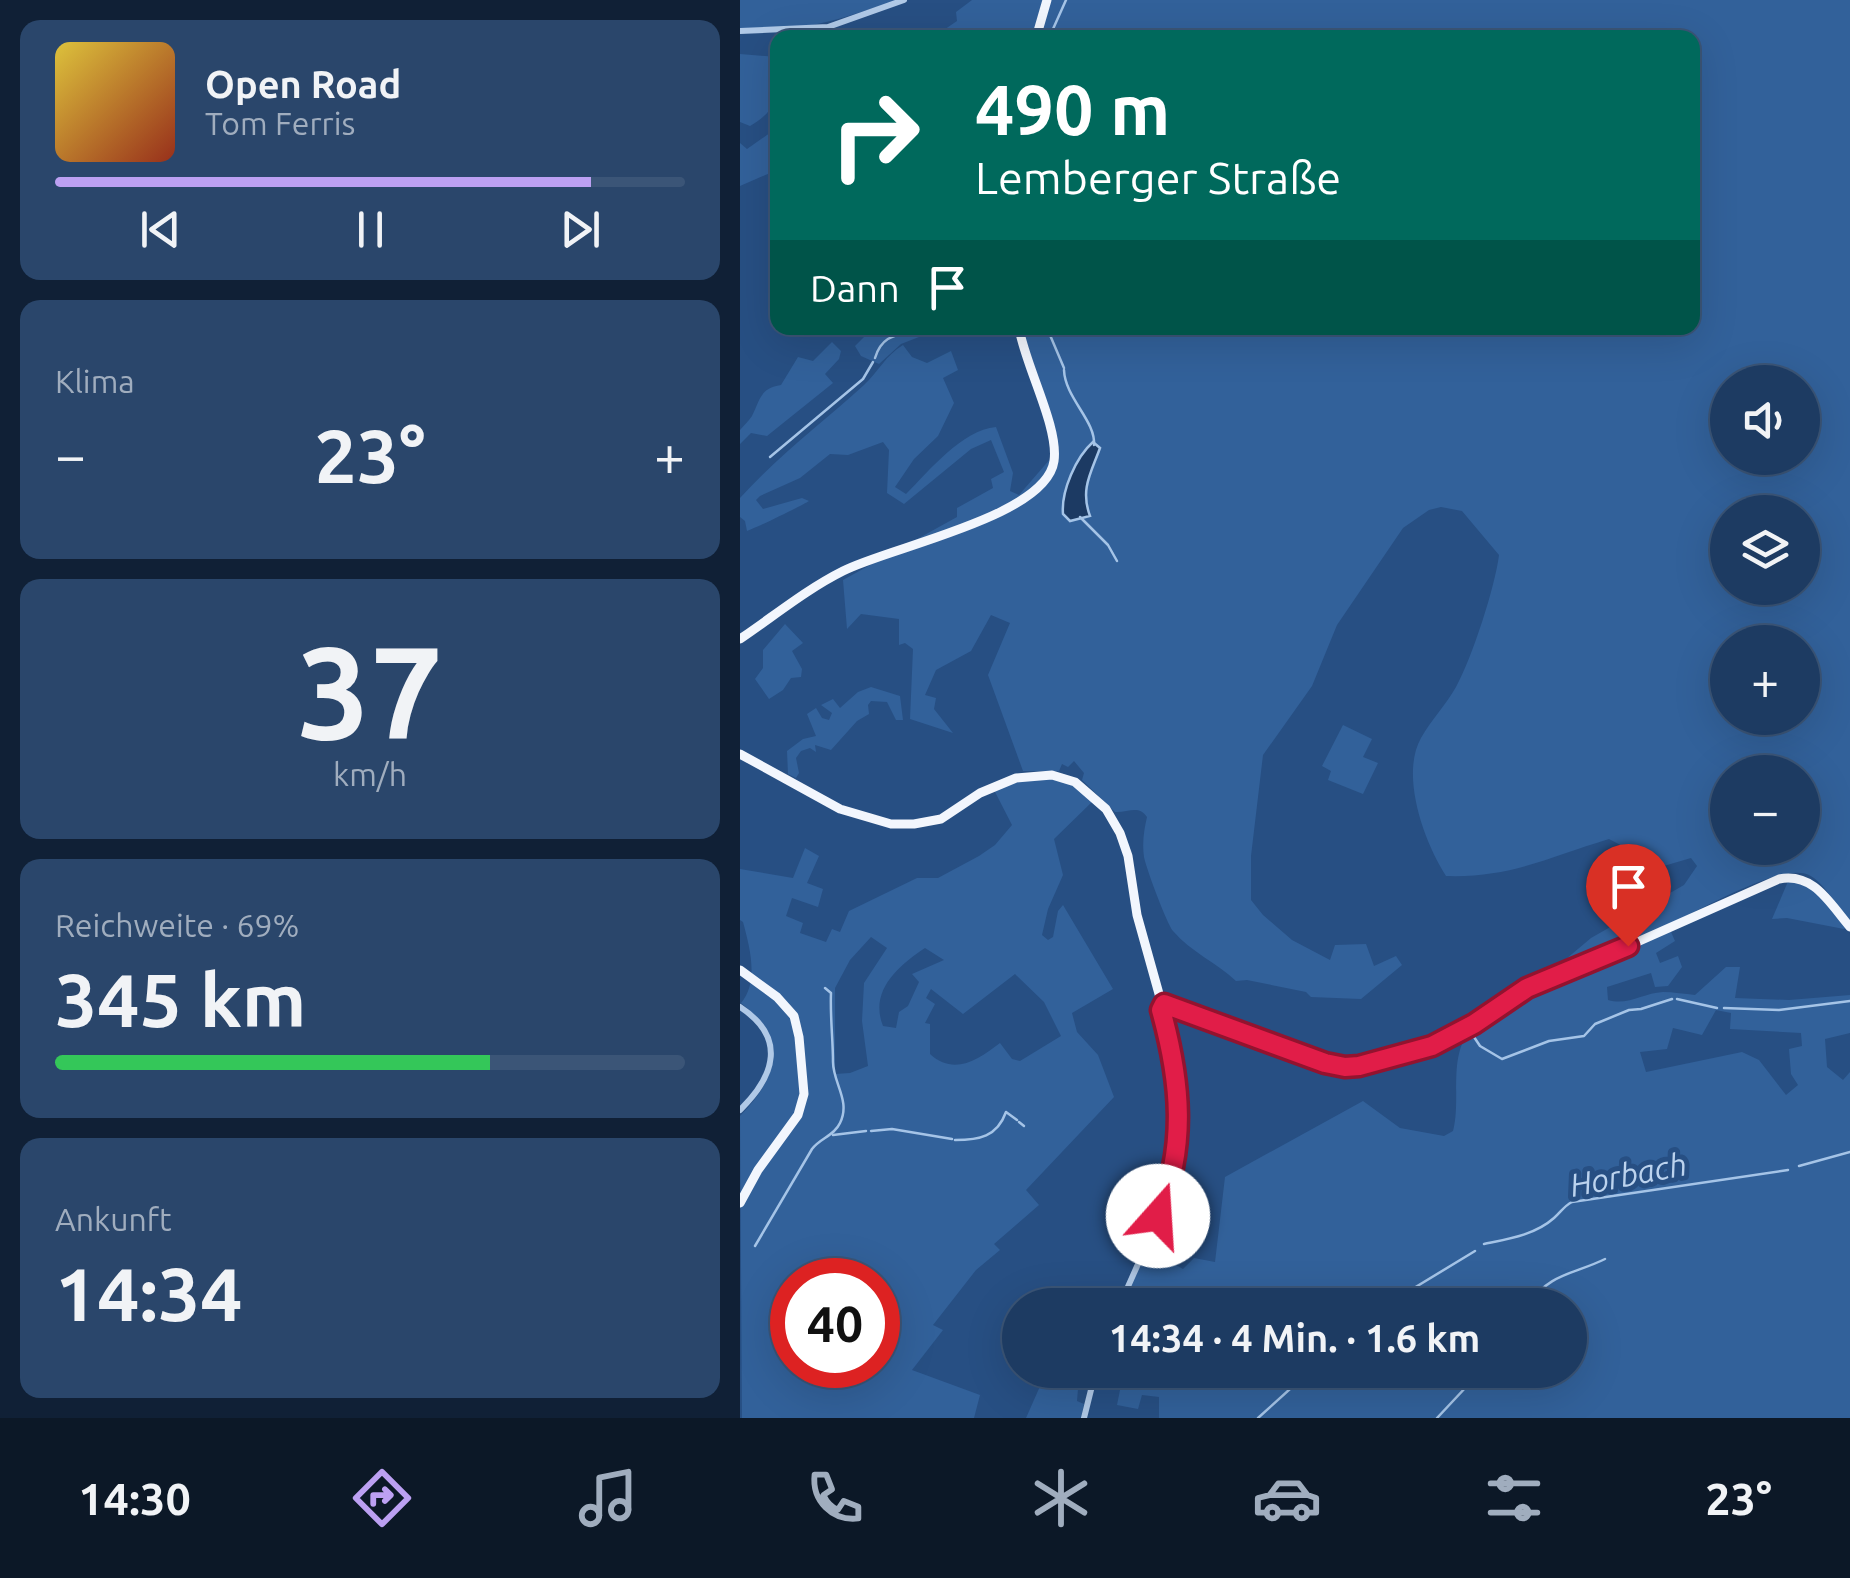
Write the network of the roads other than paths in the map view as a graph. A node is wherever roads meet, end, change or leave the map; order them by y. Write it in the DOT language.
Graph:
graph roads {
  1 [pos="904,0"];
  2 [pos="1048,0"];
  3 [pos="1039,30"];
  4 [pos="740,31"];
  5 [pos="1020,335"];
  6 [pos="740,639"];
  7 [pos="740,754"];
  8 [pos="1850,927"];
  9 [pos="740,970"];
  10 [pos="1161,1004"];
  11 [pos="740,1007"];
  12 [pos="740,1110"];
  13 [pos="740,1203"];
  14 [pos="1127,1288"];
  15 [pos="1092,1388"];
  16 [pos="1084,1418"];
  1 -- 4 [label="street"];
  2 -- 3 [label="main road"];
  5 -- 6 [label="main road"];
  7 -- 10 [label="main road"];
  8 -- 10 [label="main road"];
  9 -- 13 [label="main road"];
  10 -- 14 [label="street"];
  11 -- 12 [label="street"];
  15 -- 16 [label="street"];
}
